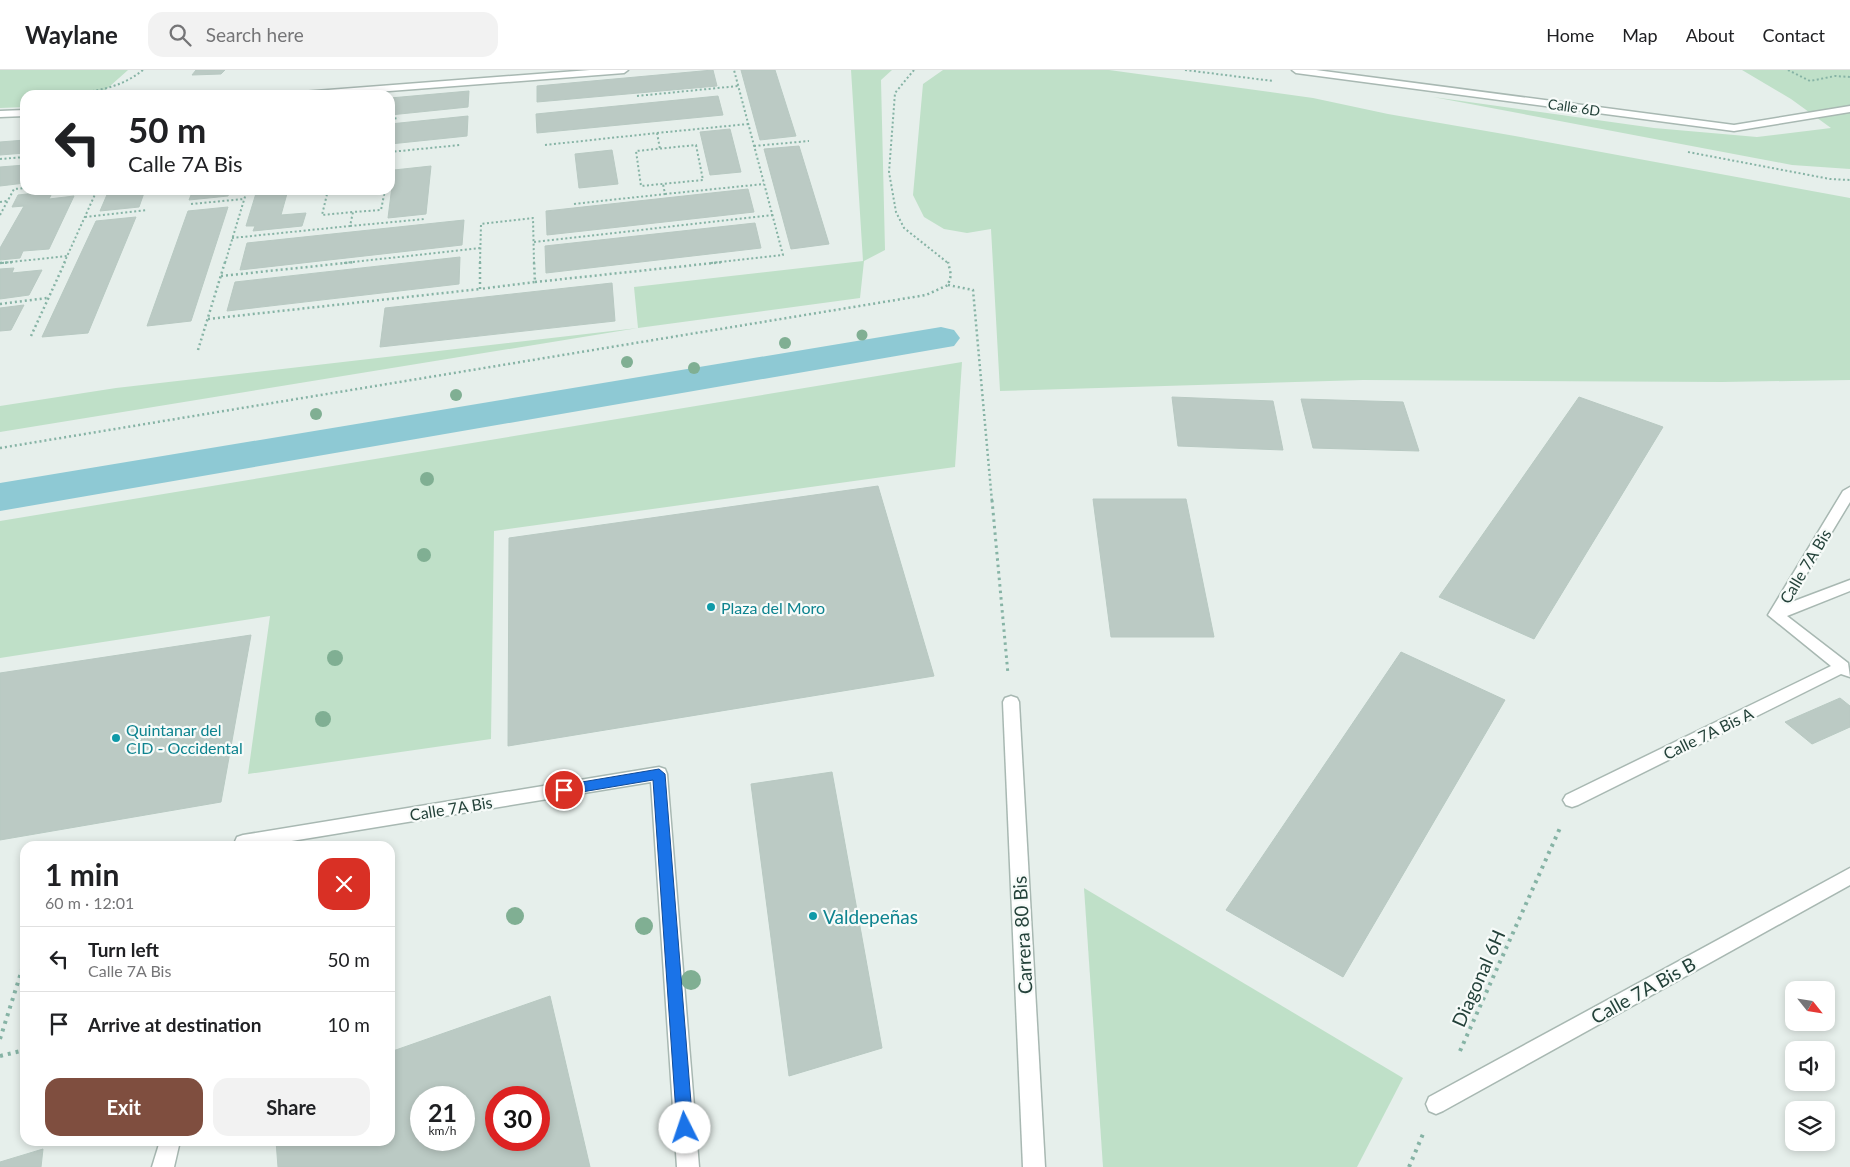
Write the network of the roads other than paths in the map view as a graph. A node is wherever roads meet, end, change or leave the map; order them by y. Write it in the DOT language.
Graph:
graph roads {
  1 [pos="624,70"];
  2 [pos="1296,70"];
  3 [pos="366,90"];
  4 [pos="1850,109"];
  5 [pos="20,113"];
  6 [pos="0,114"];
  7 [pos="1850,491"];
  8 [pos="1850,585"];
  9 [pos="1775,615"];
  10 [pos="1846,669"];
  11 [pos="1011,702"];
  12 [pos="1572,800"];
  13 [pos="260,841"];
  14 [pos="1850,876"];
  15 [pos="1436,1104"];
  16 [pos="169,1146"];
  17 [pos="164,1167"];
  18 [pos="688,1167"];
  19 [pos="1034,1167"];
  1 -- 3 [label="street"];
  2 -- 4 [label="street, Calle 6D"];
  5 -- 6 [label="street"];
  7 -- 9 [label="street, Calle 7A Bis"];
  8 -- 9 [label="street"];
  9 -- 10 [label="street"];
  10 -- 12 [label="street, Calle 7A Bis A"];
  11 -- 19 [label="street, Carrera 80 Bis"];
  13 -- 18 [label="street, Calle 7A Bis"];
  14 -- 15 [label="street, Calle 7A Bis B"];
  16 -- 17 [label="street"];
}
